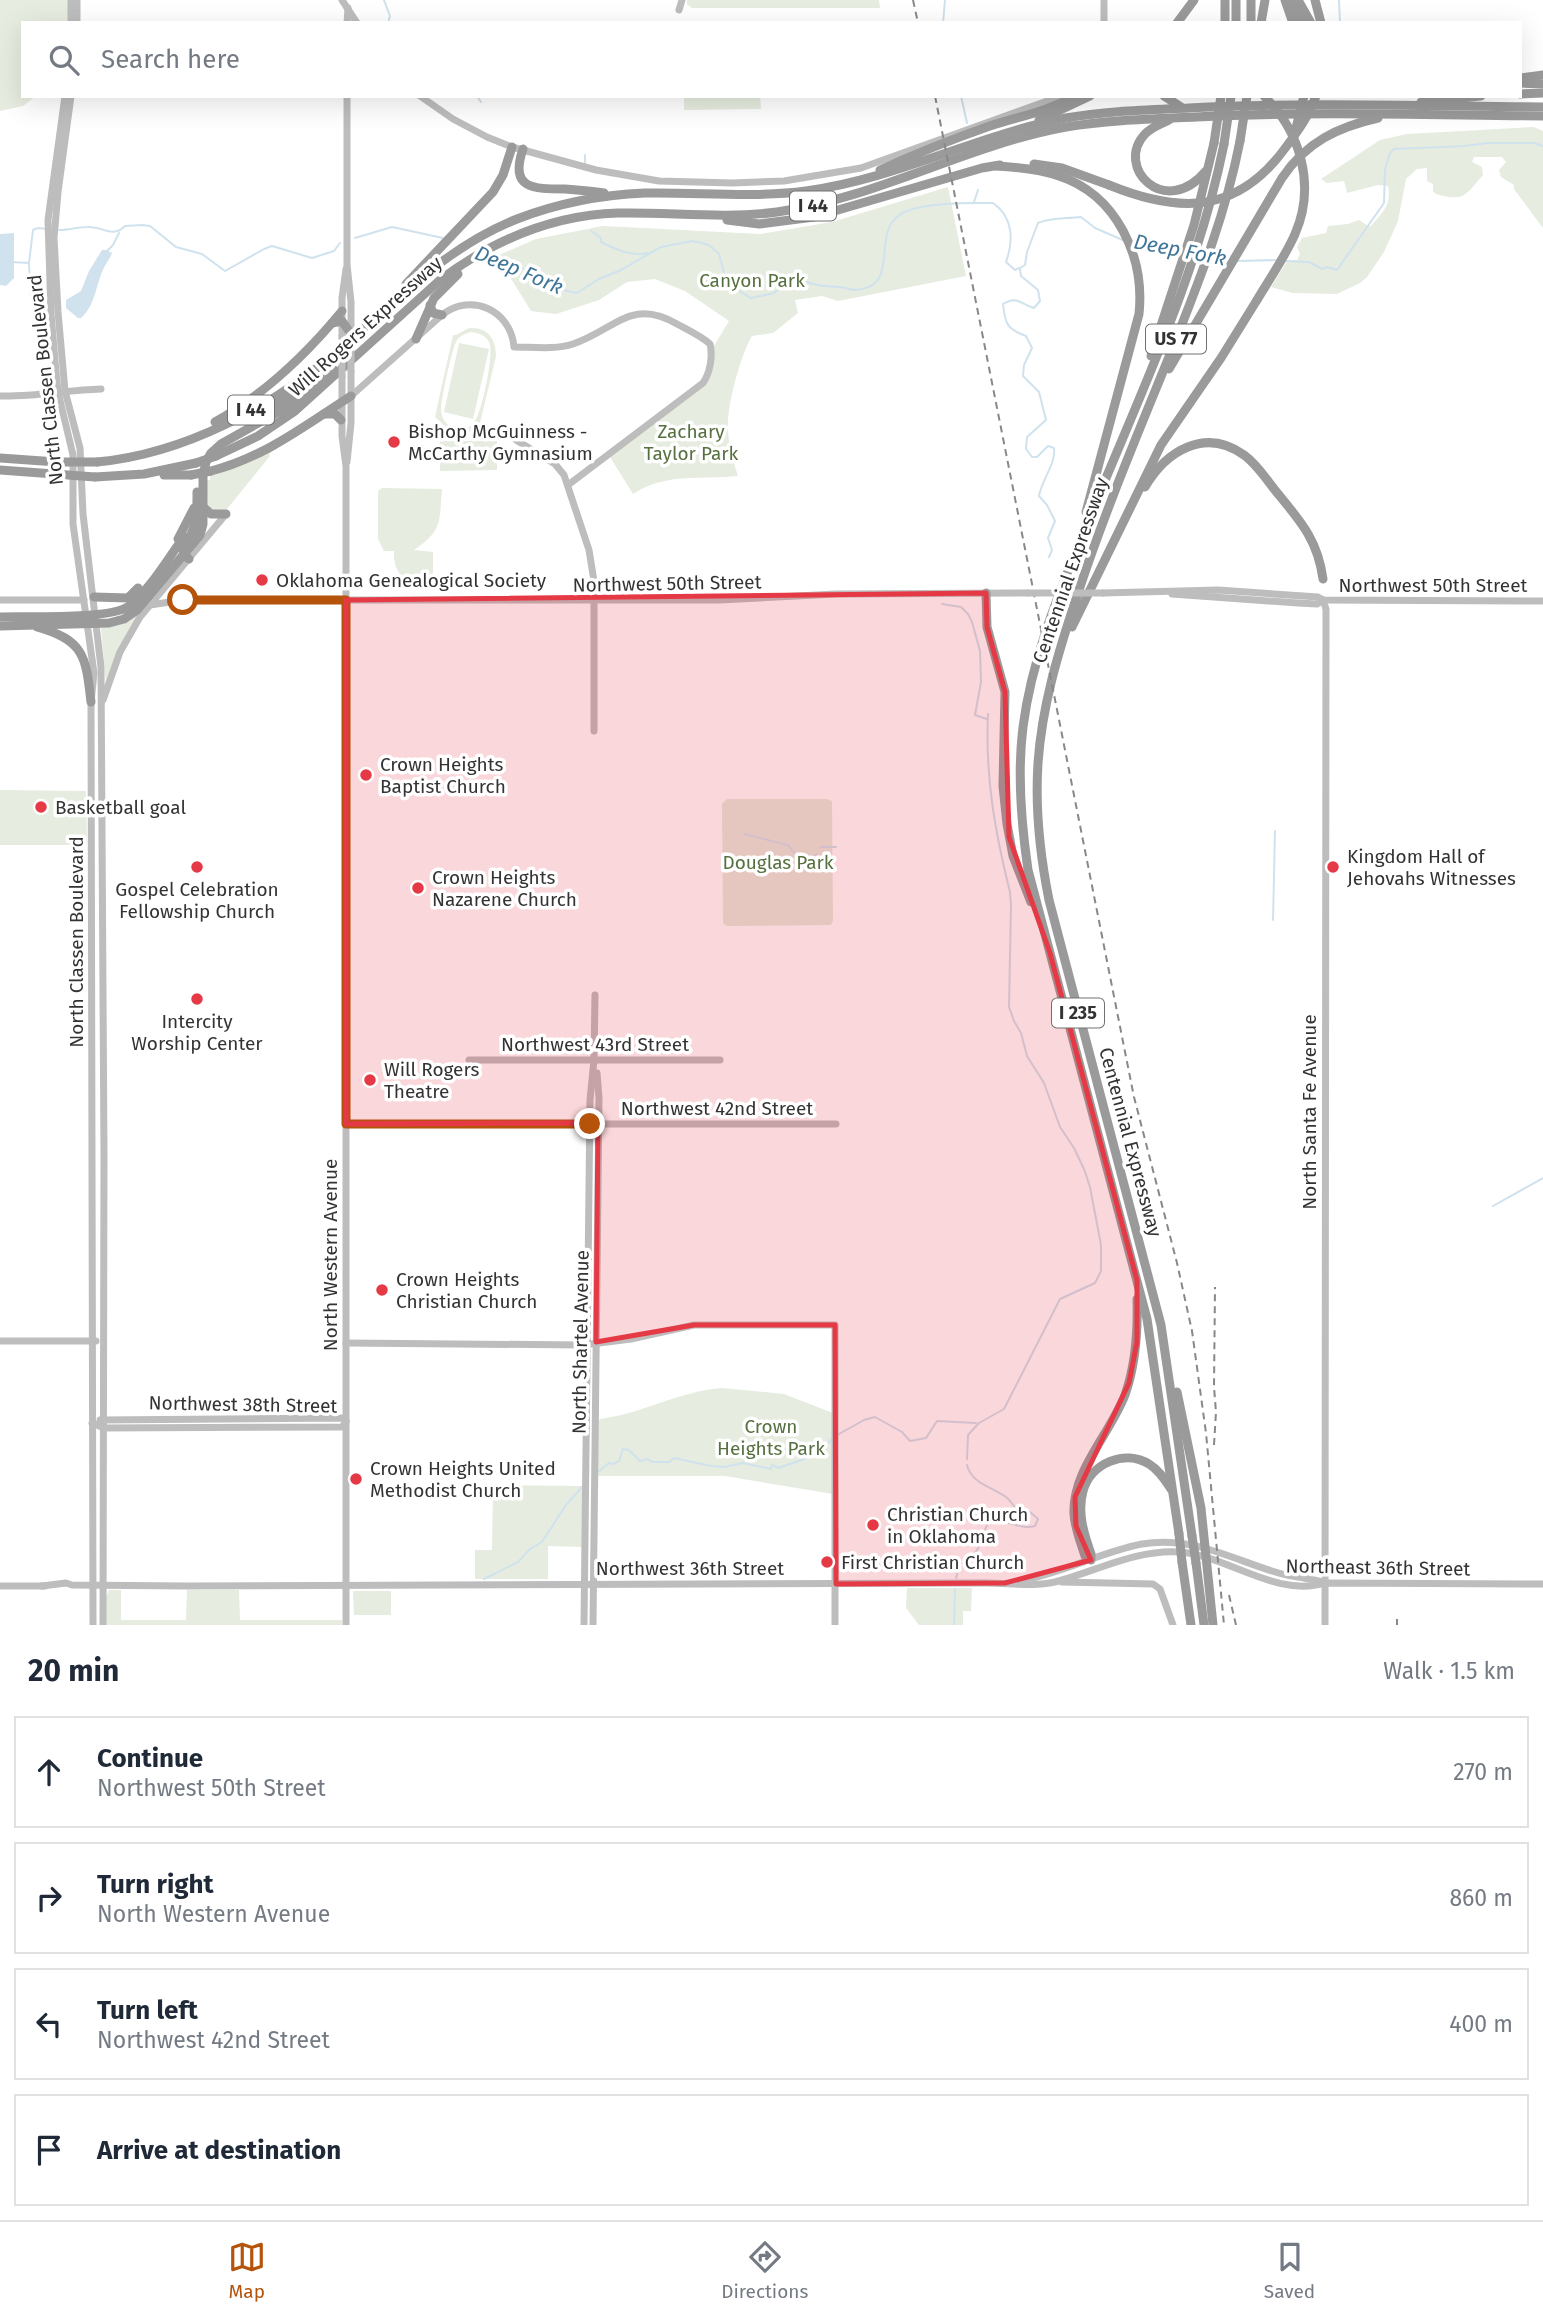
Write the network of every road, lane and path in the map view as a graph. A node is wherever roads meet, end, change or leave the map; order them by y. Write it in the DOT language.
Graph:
graph roads {
  1 [pos="71,0"];
  2 [pos="77,0"];
  3 [pos="342,0"];
  4 [pos="1104,0"];
  5 [pos="1194,0"];
  6 [pos="1225,0"];
  7 [pos="1236,0"];
  8 [pos="1251,0"];
  9 [pos="1285,0"];
  10 [pos="1291,0"];
  11 [pos="1298,0"];
  12 [pos="1315,0"];
  13 [pos="1265,1"];
  14 [pos="348,4"];
  15 [pos="71,21"];
  16 [pos="77,21"];
  17 [pos="356,21"];
  18 [pos="1104,21"];
  19 [pos="1178,21"];
  20 [pos="1225,21"];
  21 [pos="1236,21"];
  22 [pos="1251,21"];
  23 [pos="1261,21"];
  24 [pos="1292,21"];
  25 [pos="1301,21"];
  26 [pos="1310,21"];
  27 [pos="1321,21"];
  28 [pos="1543,75"];
  29 [pos="1522,80"];
  30 [pos="1522,80"];
  31 [pos="1543,84"];
  32 [pos="1543,93"];
  33 [pos="1522,94"];
  34 [pos="65,98"];
  35 [pos="71,98"];
  36 [pos="347,98"];
  37 [pos="423,98"];
  38 [pos="1055,98"];
  39 [pos="1071,98"];
  40 [pos="1086,98"];
  41 [pos="1167,98"];
  42 [pos="1221,98"];
  43 [pos="1230,98"];
  44 [pos="1247,98"];
  45 [pos="1266,98"];
  46 [pos="1304,98"];
  47 [pos="1315,98"];
  48 [pos="1463,98"];
  49 [pos="1543,107"];
  50 [pos="1182,108"];
  51 [pos="1392,111"];
  52 [pos="1543,116"];
  53 [pos="1174,118"];
  54 [pos="1011,131"];
  55 [pos="1219,144"];
  56 [pos="512,146"];
  57 [pos="523,149"];
  58 [pos="1285,149"];
  59 [pos="60,152"];
  60 [pos="996,166"];
  61 [pos="1209,168"];
  62 [pos="856,181"];
  63 [pos="619,195"];
  64 [pos="677,214"];
  65 [pos="1199,227"];
  66 [pos="347,265"];
  67 [pos="465,265"];
  68 [pos="389,305"];
  69 [pos="430,305"];
  70 [pos="442,315"];
  71 [pos="339,318"];
  72 [pos="348,332"];
  73 [pos="416,339"];
  74 [pos="370,344"];
  75 [pos="317,368"];
  76 [pos="346,376"];
  77 [pos="365,385"];
  78 [pos="101,389"];
  79 [pos="62,391"];
  80 [pos="351,392"];
  81 [pos="1154,394"];
  82 [pos="0,396"];
  83 [pos="342,402"];
  84 [pos="323,414"];
  85 [pos="341,420"];
  86 [pos="516,440"];
  87 [pos="180,443"];
  88 [pos="0,458"];
  89 [pos="346,466"];
  90 [pos="0,470"];
  91 [pos="144,474"];
  92 [pos="568,485"];
  93 [pos="197,497"];
  94 [pos="203,507"];
  95 [pos="226,514"];
  96 [pos="196,520"];
  97 [pos="1110,546"];
  98 [pos="1077,550"];
  99 [pos="189,555"];
  100 [pos="162,567"];
  101 [pos="1324,579"];
  102 [pos="162,588"];
  103 [pos="990,593"];
  104 [pos="89,598"];
  105 [pos="0,600"];
  106 [pos="346,600"];
  107 [pos="594,600"];
  108 [pos="1323,600"];
  109 [pos="170,601"];
  110 [pos="1543,601"];
  111 [pos="150,605"];
  112 [pos="137,610"];
  113 [pos="0,617"];
  114 [pos="91,619"];
  115 [pos="32,625"];
  116 [pos="0,626"];
  117 [pos="1054,671"];
  118 [pos="91,702"];
  119 [pos="101,708"];
  120 [pos="594,731"];
  121 [pos="1050,953"];
  122 [pos="595,995"];
  123 [pos="469,1060"];
  124 [pos="594,1060"];
  125 [pos="720,1060"];
  126 [pos="346,1124"];
  127 [pos="594,1124"];
  128 [pos="836,1124"];
  129 [pos="1137,1279"];
  130 [pos="0,1340"];
  131 [pos="92,1340"];
  132 [pos="103,1343"];
  133 [pos="346,1343"];
  134 [pos="591,1343"];
  135 [pos="1166,1349"];
  136 [pos="104,1418"];
  137 [pos="346,1421"];
  138 [pos="92,1423"];
  139 [pos="104,1428"];
  140 [pos="1173,1492"];
  141 [pos="1205,1547"];
  142 [pos="1206,1558"];
  143 [pos="1325,1560"];
  144 [pos="1092,1565"];
  145 [pos="1305,1578"];
  146 [pos="1054,1582"];
  147 [pos="1097,1582"];
  148 [pos="1005,1583"];
  149 [pos="1325,1583"];
  150 [pos="589,1584"];
  151 [pos="836,1584"];
  152 [pos="1543,1584"];
  153 [pos="93,1585"];
  154 [pos="103,1585"];
  155 [pos="346,1585"];
  156 [pos="0,1586"];
  157 [pos="93,1625"];
  158 [pos="103,1625"];
  159 [pos="346,1625"];
  160 [pos="584,1625"];
  161 [pos="593,1625"];
  162 [pos="835,1625"];
  163 [pos="1173,1625"];
  164 [pos="1191,1625"];
  165 [pos="1204,1625"];
  166 [pos="1213,1625"];
  167 [pos="1325,1625"];
  1 -- 15 [label="main road"];
  2 -- 16 [label="main road"];
  3 -- 14 [label="main road"];
  4 -- 18 [label="main road"];
  5 -- 19 [label="highway"];
  6 -- 20 [label="highway"];
  7 -- 21 [label="highway"];
  8 -- 22 [label="highway"];
  9 -- 24 [label="highway"];
  10 -- 25 [label="highway"];
  11 -- 26 [label="highway"];
  12 -- 27 [label="highway"];
  13 -- 23 [label="highway"];
  14 -- 17 [label="main road"];
  28 -- 29 [label="highway"];
  30 -- 31 [label="highway"];
  32 -- 33 [label="highway"];
  34 -- 59 [label="main road, North Classen Boulevard"];
  35 -- 59 [label="main road, North Classen Boulevard"];
  36 -- 66 [label="main road, North Western Avenue"];
  37 -- 56 [label="main road"];
  38 -- 57 [label="main road"];
  39 -- 62 [label="highway"];
  40 -- 54 [label="highway"];
  41 -- 50 [label="highway"];
  42 -- 55 [label="highway, bridge"];
  43 -- 55 [label="highway, bridge"];
  44 -- 81 [label="highway, US 77, bridge"];
  45 -- 97 [label="highway, bridge"];
  46 -- 58 [label="highway, bridge"];
  47 -- 58 [label="highway, bridge"];
  48 -- 51 [label="highway"];
  49 -- 51 [label="highway, Will Rogers Expressway / I 44"];
  50 -- 51 [label="highway, Will Rogers Expressway / I 44"];
  50 -- 54 [label="highway, Will Rogers Expressway / I 44"];
  51 -- 52 [label="highway, Will Rogers Expressway / I 44"];
  51 -- 53 [label="highway, Will Rogers Expressway / I 44"];
  51 -- 81 [label="highway"];
  53 -- 61 [label="highway"];
  53 -- 64 [label="highway, Will Rogers Expressway / I 44"];
  54 -- 62 [label="highway, Will Rogers Expressway / I 44"];
  55 -- 61 [label="highway"];
  55 -- 65 [label="highway"];
  56 -- 57 [label="main road"];
  56 -- 68 [label="highway"];
  57 -- 63 [label="highway"];
  58 -- 60 [label="highway, bridge"];
  59 -- 79 [label="main road, North Classen Boulevard"];
  60 -- 64 [label="highway"];
  60 -- 98 [label="highway"];
  61 -- 65 [label="highway"];
  62 -- 63 [label="highway, Will Rogers Expressway / I 44"];
  63 -- 68 [label="highway, Will Rogers Expressway / I 44"];
  64 -- 67 [label="highway, Will Rogers Expressway / I 44"];
  65 -- 98 [label="highway, Centennial Expressway / I 235"];
  66 -- 71 [label="main road, North Western Avenue"];
  66 -- 72 [label="main road, North Western Avenue"];
  67 -- 69 [label="highway"];
  67 -- 74 [label="highway, Will Rogers Expressway / I 44"];
  68 -- 75 [label="highway, Will Rogers Expressway / I 44"];
  69 -- 70 [label="highway"];
  69 -- 73 [label="highway"];
  70 -- 73 [label="main road"];
  70 -- 92 [label="main road"];
  71 -- 72 [label="highway"];
  71 -- 87 [label="highway"];
  72 -- 76 [label="main road, North Western Avenue, bridge"];
  73 -- 77 [label="main road"];
  74 -- 91 [label="highway, Will Rogers Expressway / I 44, bridge"];
  74 -- 94 [label="highway"];
  75 -- 87 [label="highway, Will Rogers Expressway / I 44"];
  75 -- 93 [label="highway"];
  76 -- 77 [label="main road"];
  76 -- 80 [label="main road, North Western Avenue"];
  76 -- 83 [label="main road, North Western Avenue"];
  77 -- 80 [label="main road"];
  78 -- 79 [label="main road"];
  79 -- 82 [label="main road"];
  79 -- 104 [label="main road, North Classen Boulevard"];
  80 -- 83 [label="highway"];
  80 -- 89 [label="main road, North Western Avenue"];
  81 -- 117 [label="highway, Centennial Expressway / I 235"];
  83 -- 84 [label="highway"];
  83 -- 85 [label="main road, North Western Avenue"];
  84 -- 85 [label="highway"];
  84 -- 91 [label="highway, bridge"];
  85 -- 89 [label="main road, North Western Avenue"];
  86 -- 92 [label="main road"];
  87 -- 88 [label="highway, Will Rogers Expressway / I 44, bridge"];
  89 -- 106 [label="main road, North Western Avenue"];
  90 -- 91 [label="highway, Will Rogers Expressway / I 44, bridge"];
  92 -- 107 [label="main road"];
  93 -- 96 [label="highway"];
  93 -- 104 [label="highway"];
  94 -- 95 [label="highway"];
  94 -- 99 [label="highway"];
  95 -- 99 [label="main road"];
  96 -- 99 [label="highway"];
  96 -- 100 [label="highway"];
  97 -- 101 [label="highway"];
  97 -- 117 [label="highway"];
  98 -- 121 [label="highway, Centennial Expressway / I 235"];
  99 -- 100 [label="highway"];
  99 -- 102 [label="main road"];
  99 -- 112 [label="highway"];
  100 -- 114 [label="highway"];
  102 -- 109 [label="main road"];
  102 -- 111 [label="main road"];
  103 -- 107 [label="main road, Northwest 50th Street"];
  103 -- 108 [label="main road, Northwest 50th Street, bridge"];
  103 -- 121 [label="highway"];
  104 -- 105 [label="main road"];
  104 -- 114 [label="main road, North Classen Boulevard"];
  106 -- 107 [label="main road, Northwest 50th Street"];
  106 -- 109 [label="main road, Northwest 50th Street"];
  106 -- 126 [label="main road, North Western Avenue"];
  107 -- 120 [label="main road"];
  108 -- 110 [label="main road, Northwest 50th Street"];
  108 -- 143 [label="main road, North Santa Fe Avenue"];
  109 -- 111 [label="main road, Northwest 50th Street"];
  111 -- 112 [label="highway"];
  111 -- 119 [label="main road"];
  112 -- 114 [label="highway"];
  113 -- 114 [label="highway"];
  114 -- 115 [label="highway"];
  114 -- 118 [label="main road, North Classen Boulevard"];
  114 -- 119 [label="main road, North Classen Boulevard"];
  115 -- 116 [label="highway"];
  115 -- 118 [label="highway"];
  117 -- 135 [label="highway, Centennial Expressway / I 235"];
  118 -- 131 [label="main road, North Classen Boulevard"];
  119 -- 132 [label="main road, North Classen Boulevard"];
  121 -- 129 [label="highway, Centennial Expressway / I 235"];
  122 -- 124 [label="main road, North Shartel Avenue"];
  123 -- 124 [label="main road, Northwest 43rd Street"];
  124 -- 125 [label="main road, Northwest 43rd Street"];
  124 -- 127 [label="main road, North Shartel Avenue"];
  126 -- 127 [label="main road, Northwest 42nd Street"];
  126 -- 133 [label="main road, North Western Avenue"];
  127 -- 128 [label="main road, Northwest 42nd Street"];
  127 -- 134 [label="main road, North Shartel Avenue"];
  129 -- 140 [label="highway, Centennial Expressway / I 235"];
  129 -- 144 [label="highway"];
  130 -- 131 [label="main road"];
  131 -- 132 [label="main road"];
  131 -- 138 [label="main road, North Classen Boulevard"];
  132 -- 136 [label="main road, North Classen Boulevard"];
  133 -- 134 [label="main road"];
  133 -- 137 [label="main road, North Western Avenue"];
  134 -- 150 [label="main road, North Shartel Avenue"];
  134 -- 150 [label="main road, North Shartel Avenue"];
  134 -- 151 [label="main road"];
  135 -- 141 [label="highway"];
  135 -- 165 [label="highway, Centennial Expressway / I 235, bridge"];
  136 -- 137 [label="main road, Northwest 38th Street"];
  136 -- 138 [label="main road, Northwest 38th Street"];
  136 -- 139 [label="main road, North Classen Boulevard"];
  137 -- 139 [label="main road, Northwest 38th Street"];
  137 -- 155 [label="main road, North Western Avenue"];
  138 -- 139 [label="main road, Northwest 38th Street"];
  138 -- 153 [label="main road, North Classen Boulevard"];
  139 -- 154 [label="main road, North Classen Boulevard"];
  140 -- 144 [label="highway"];
  140 -- 164 [label="highway, Centennial Expressway / I 235, bridge"];
  141 -- 142 [label="highway"];
  141 -- 144 [label="main road, Northwest 36th Street"];
  141 -- 145 [label="main road, Northwest 36th Street"];
  142 -- 144 [label="main road, Northwest 36th Street"];
  142 -- 149 [label="main road, Northeast 36th Street"];
  142 -- 166 [label="highway"];
  143 -- 145 [label="main road"];
  143 -- 149 [label="main road, North Santa Fe Avenue"];
  144 -- 146 [label="main road, Northwest 36th Street"];
  144 -- 147 [label="main road"];
  144 -- 148 [label="main road, Northwest 36th Street"];
  145 -- 149 [label="main road, Northwest 36th Street"];
  146 -- 147 [label="main road"];
  146 -- 148 [label="main road, Northwest 36th Street"];
  147 -- 163 [label="main road"];
  148 -- 151 [label="main road, Northwest 36th Street"];
  149 -- 152 [label="main road, Northeast 36th Street"];
  149 -- 167 [label="main road, North Santa Fe Avenue"];
  150 -- 151 [label="main road, Northwest 36th Street"];
  150 -- 155 [label="main road, Northwest 36th Street"];
  150 -- 160 [label="main road, North Shartel Avenue"];
  150 -- 161 [label="main road, North Shartel Avenue"];
  151 -- 162 [label="main road"];
  153 -- 154 [label="main road"];
  153 -- 156 [label="main road"];
  153 -- 157 [label="main road, North Classen Boulevard"];
  154 -- 155 [label="main road"];
  154 -- 158 [label="main road, North Classen Boulevard"];
  155 -- 159 [label="main road, North Western Avenue"];
}
